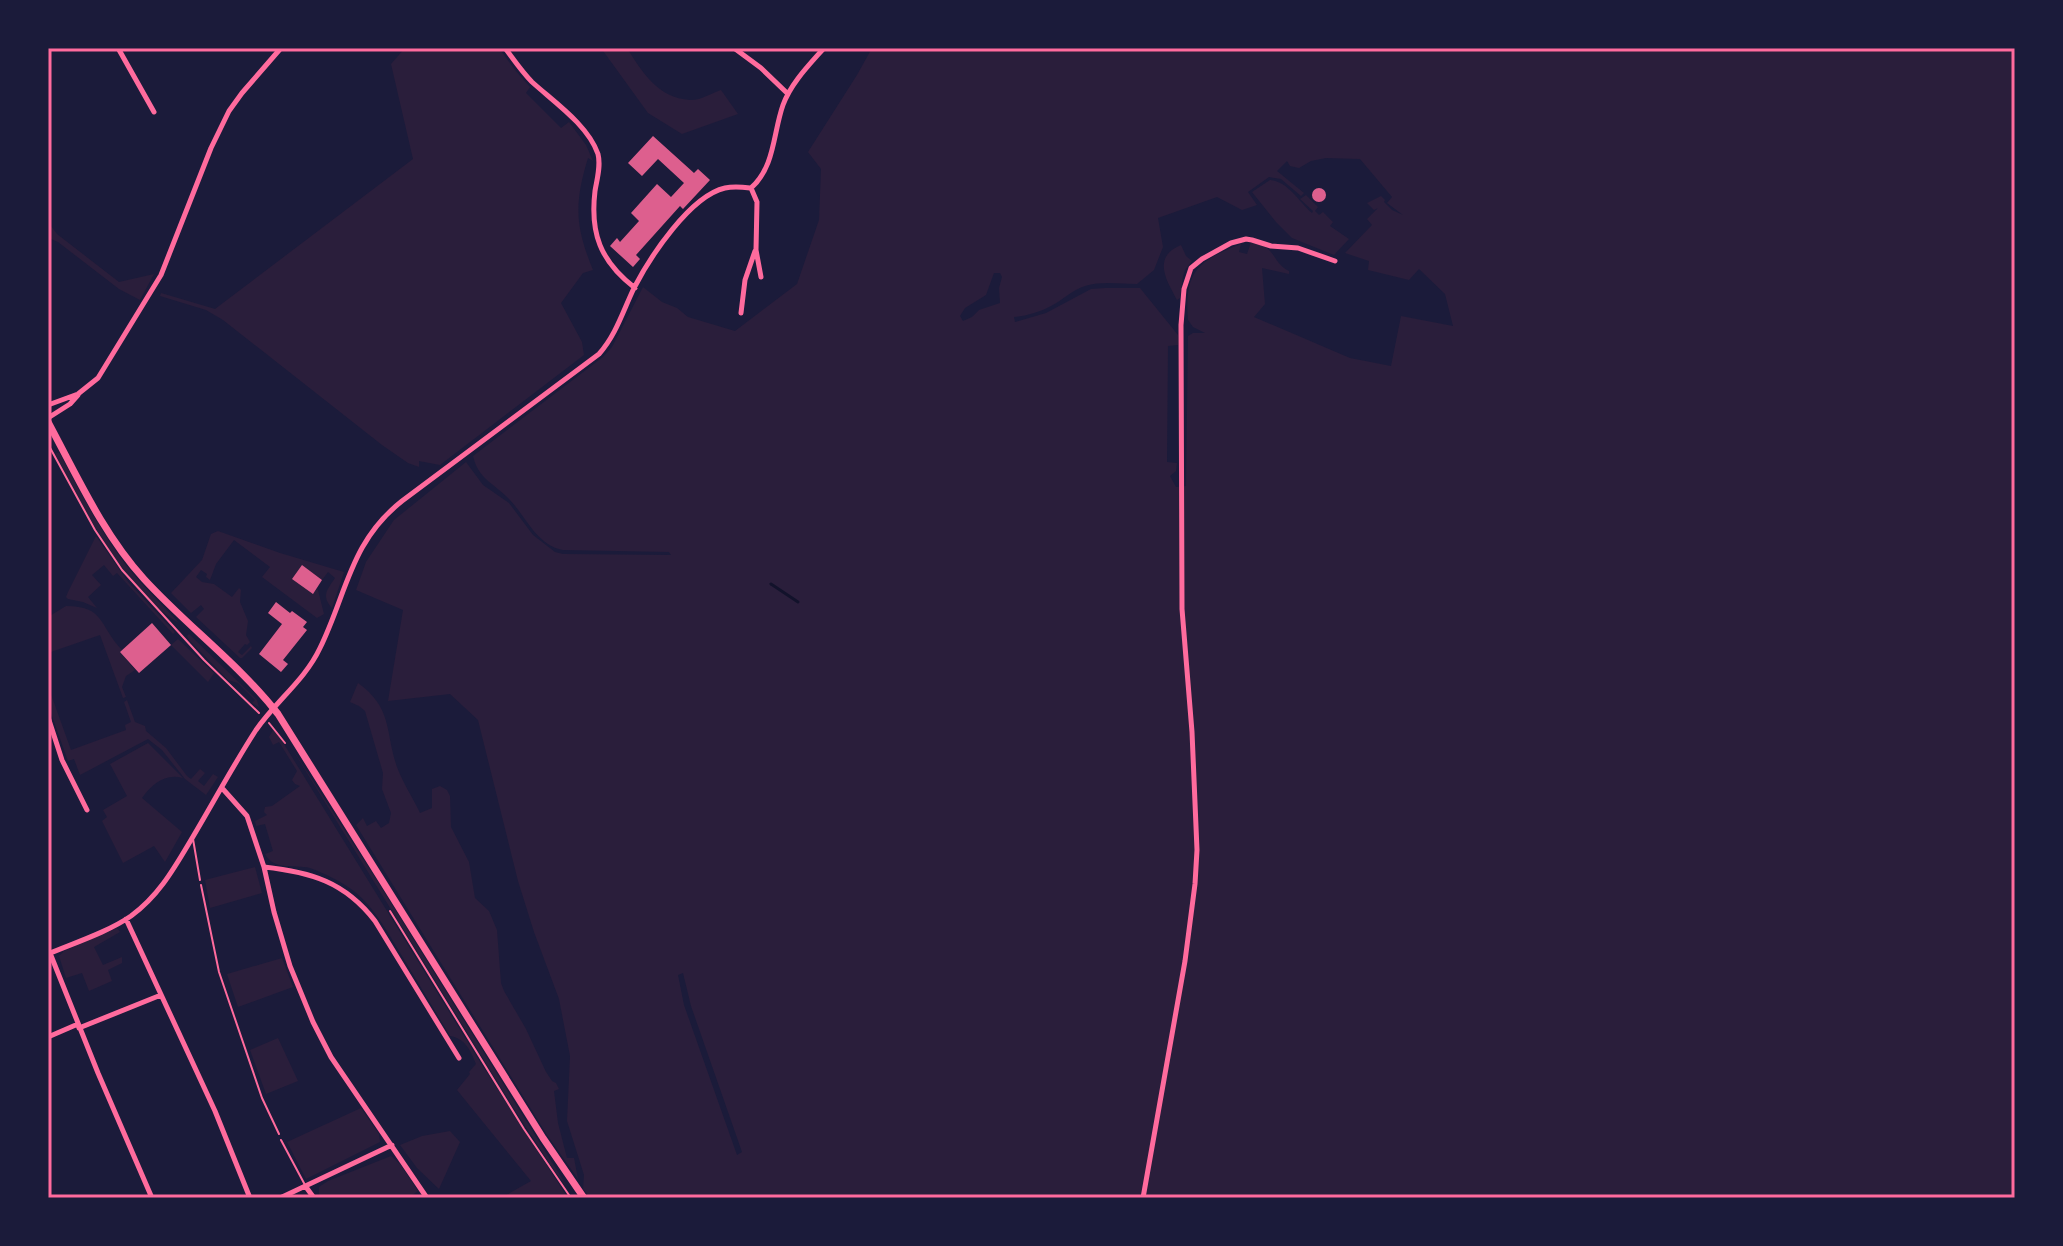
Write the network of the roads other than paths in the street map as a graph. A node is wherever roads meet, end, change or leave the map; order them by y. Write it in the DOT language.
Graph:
graph roads {
  1 [pos="118,48"];
  2 [pos="281,48"];
  3 [pos="505,48"];
  4 [pos="734,48"];
  5 [pos="824,48"];
  6 [pos="788,94"];
  7 [pos="154,112"];
  8 [pos="751,188"];
  9 [pos="756,250"];
  10 [pos="1335,261"];
  11 [pos="761,277"];
  12 [pos="635,288"];
  13 [pos="741,313"];
  14 [pos="78,394"];
  15 [pos="48,405"];
  16 [pos="48,420"];
  17 [pos="273,708"];
  18 [pos="48,717"];
  19 [pos="222,788"];
  20 [pos="87,810"];
  21 [pos="193,838"];
  22 [pos="264,867"];
  23 [pos="200,880"];
  24 [pos="126,919"];
  25 [pos="49,954"];
  26 [pos="161,995"];
  27 [pos="78,1026"];
  28 [pos="48,1037"];
  29 [pos="459,1058"];
  30 [pos="281,1140"];
  31 [pos="392,1145"];
  32 [pos="306,1187"];
  33 [pos="152,1198"];
  34 [pos="250,1198"];
  35 [pos="280,1198"];
  36 [pos="314,1198"];
  37 [pos="427,1198"];
  38 [pos="584,1198"];
  39 [pos="1143,1198"];
  1 -- 7 [label="street"];
  2 -- 14 [label="street"];
  3 -- 12 [label="street"];
  4 -- 6 [label="street"];
  5 -- 6 [label="street"];
  6 -- 8 [label="street"];
  8 -- 9 [label="street"];
  8 -- 12 [label="street"];
  9 -- 11 [label="street"];
  9 -- 13 [label="street"];
  10 -- 39 [label="street"];
  12 -- 17 [label="street"];
  14 -- 15 [label="street"];
  14 -- 16 [label="street"];
  16 -- 17 [label="main road"];
  17 -- 19 [label="street"];
  17 -- 38 [label="main road"];
  18 -- 20 [label="street"];
  19 -- 21 [label="street"];
  19 -- 22 [label="street"];
  21 -- 23 [label="lane"];
  21 -- 24 [label="street"];
  22 -- 29 [label="street"];
  22 -- 31 [label="street"];
  24 -- 25 [label="street"];
  24 -- 26 [label="street"];
  25 -- 27 [label="street"];
  26 -- 27 [label="street"];
  26 -- 34 [label="street"];
  27 -- 28 [label="street"];
  27 -- 33 [label="street"];
  30 -- 32 [label="lane"];
  31 -- 32 [label="street"];
  31 -- 37 [label="street"];
  32 -- 35 [label="street"];
  32 -- 36 [label="street"];
}
